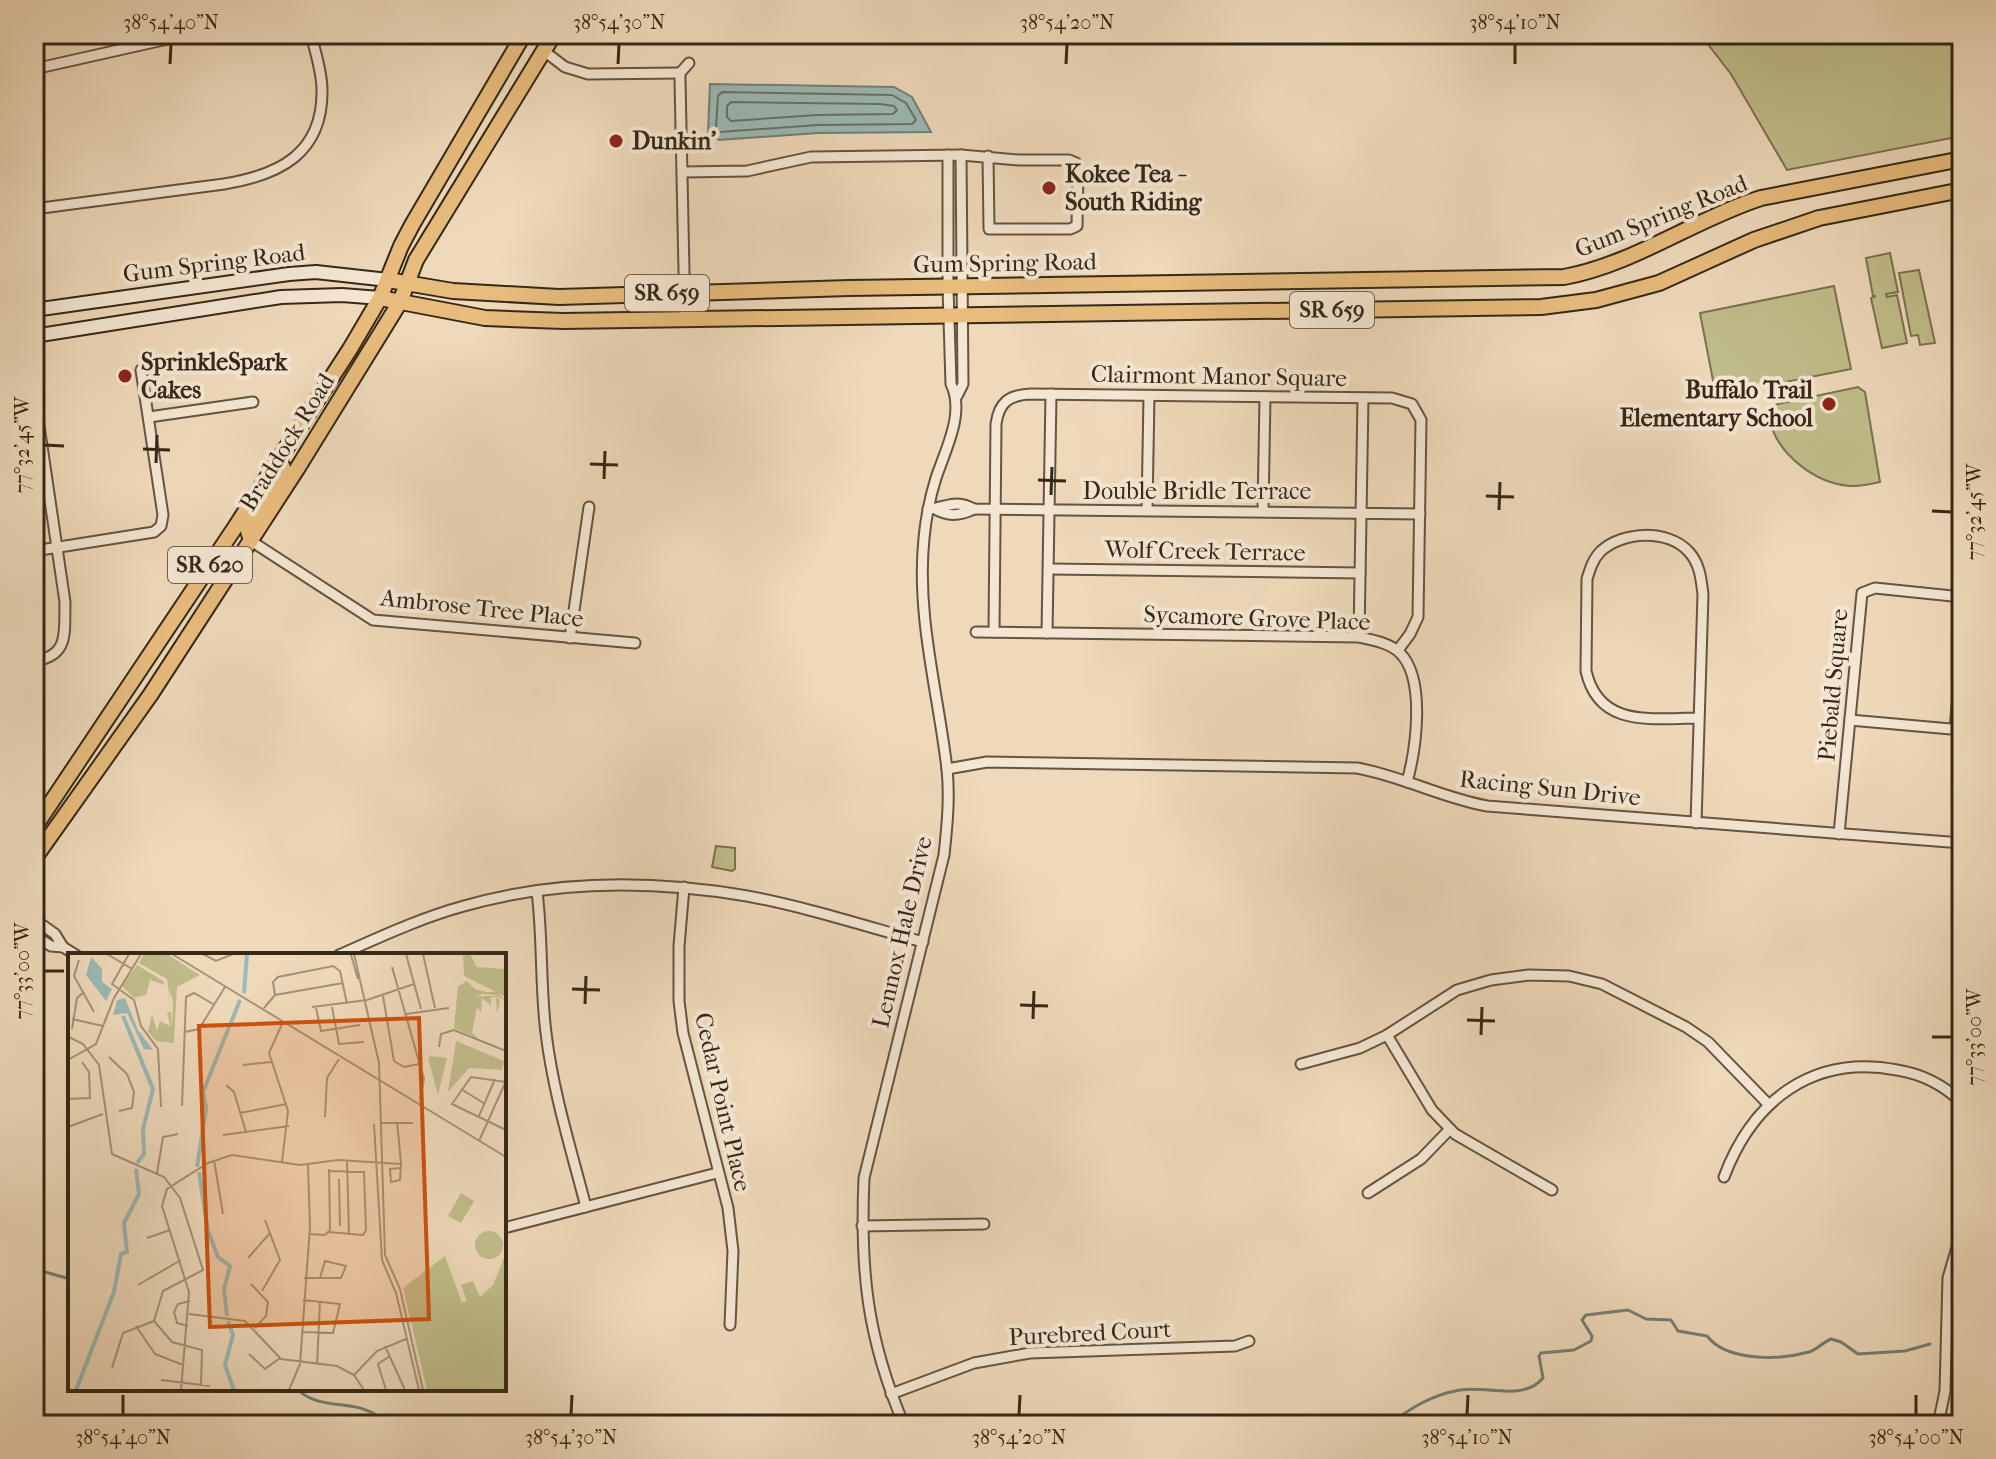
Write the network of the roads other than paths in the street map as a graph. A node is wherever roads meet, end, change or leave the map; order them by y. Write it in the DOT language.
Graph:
graph roads {
  1 [pos="190,34"];
  2 [pos="311,34"];
  3 [pos="524,34"];
  4 [pos="545,34"];
  5 [pos="554,34"];
  6 [pos="544,51"];
  7 [pos="689,63"];
  8 [pos="34,69"];
  9 [pos="680,73"];
  10 [pos="948,155"];
  11 [pos="961,155"];
  12 [pos="988,156"];
  13 [pos="1962,159"];
  14 [pos="683,172"];
  15 [pos="1962,190"];
  16 [pos="34,209"];
  17 [pos="388,280"];
  18 [pos="406,283"];
  19 [pos="954,287"];
  20 [pos="684,292"];
  21 [pos="380,298"];
  22 [pos="400,302"];
  23 [pos="34,310"];
  24 [pos="956,316"];
  25 [pos="685,319"];
  26 [pos="34,336"];
  27 [pos="141,370"];
  28 [pos="34,392"];
  29 [pos="1051,394"];
  30 [pos="1149,396"];
  31 [pos="1265,397"];
  32 [pos="1363,398"];
  33 [pos="253,402"];
  34 [pos="149,417"];
  35 [pos="282,454"];
  36 [pos="589,507"];
  37 [pos="932,509"];
  38 [pos="996,509"];
  39 [pos="1049,510"];
  40 [pos="1147,510"];
  41 [pos="1263,511"];
  42 [pos="1362,513"];
  43 [pos="1420,514"];
  44 [pos="251,541"];
  45 [pos="58,548"];
  46 [pos="34,551"];
  47 [pos="1049,569"];
  48 [pos="1360,573"];
  49 [pos="1962,597"];
  50 [pos="184,605"];
  51 [pos="976,632"];
  52 [pos="994,632"];
  53 [pos="1047,633"];
  54 [pos="1359,637"];
  55 [pos="570,638"];
  56 [pos="635,643"];
  57 [pos="1962,649"];
  58 [pos="1398,650"];
  59 [pos="34,661"];
  60 [pos="151,694"];
  61 [pos="1699,718"];
  62 [pos="1850,720"];
  63 [pos="1959,729"];
  64 [pos="947,769"];
  65 [pos="1407,782"];
  66 [pos="1696,823"];
  67 [pos="34,828"];
  68 [pos="1839,834"];
  69 [pos="1962,843"];
  70 [pos="34,859"];
  71 [pos="684,887"];
  72 [pos="537,892"];
  73 [pos="34,919"];
  74 [pos="34,935"];
  75 [pos="923,942"];
  76 [pos="63,947"];
  77 [pos="73,953"];
  78 [pos="344,953"];
  79 [pos="1387,1035"];
  80 [pos="1301,1064"];
  81 [pos="1962,1103"];
  82 [pos="1769,1105"];
  83 [pos="1450,1129"];
  84 [pos="717,1173"];
  85 [pos="1724,1177"];
  86 [pos="1552,1190"];
  87 [pos="1368,1193"];
  88 [pos="586,1207"];
  89 [pos="984,1224"];
  90 [pos="862,1226"];
  91 [pos="506,1227"];
  92 [pos="1962,1230"];
  93 [pos="730,1325"];
  94 [pos="1249,1341"];
  95 [pos="891,1394"];
  96 [pos="904,1425"];
  97 [pos="1938,1425"];
  1 -- 8 [label="street"];
  2 -- 16 [label="street"];
  3 -- 17 [label="main road, Braddock Road / SR 620"];
  4 -- 6 [label="main road"];
  5 -- 6 [label="main road, Braddock Road"];
  6 -- 9 [label="street"];
  6 -- 18 [label="main road, Braddock Road"];
  7 -- 9 [label="street"];
  9 -- 14 [label="street"];
  10 -- 11 [label="street"];
  10 -- 14 [label="street"];
  10 -- 19 [label="street"];
  11 -- 12 [label="street"];
  11 -- 19 [label="street"];
  12 -- 12 [label="street"];
  13 -- 19 [label="main road, Gum Spring Road / SR 659"];
  14 -- 20 [label="street"];
  15 -- 24 [label="main road, Gum Spring Road / SR 659"];
  17 -- 18 [label="main road, Gum Spring Road / SR 659"];
  17 -- 21 [label="main road, Braddock Road / SR 620"];
  17 -- 23 [label="main road, Gum Spring Road / SR 659"];
  18 -- 20 [label="main road, Gum Spring Road / SR 659"];
  18 -- 22 [label="main road, Braddock Road"];
  19 -- 20 [label="main road, Gum Spring Road / SR 659"];
  19 -- 24 [label="street, Lennox Hale Drive"];
  20 -- 25 [label="street"];
  21 -- 22 [label="main road, Gum Spring Road / SR 659"];
  21 -- 26 [label="main road, Gum Spring Road / SR 659"];
  21 -- 35 [label="main road, Braddock Road / SR 620"];
  22 -- 25 [label="main road, Gum Spring Road / SR 659"];
  22 -- 44 [label="main road, Braddock Road"];
  24 -- 25 [label="main road, Gum Spring Road / SR 659"];
  24 -- 37 [label="street, Lennox Hale Drive"];
  27 -- 34 [label="street"];
  28 -- 45 [label="street"];
  29 -- 30 [label="street, Clairmont Manor Square"];
  29 -- 38 [label="street, Clairmont Manor Square"];
  29 -- 39 [label="street"];
  30 -- 31 [label="street, Clairmont Manor Square"];
  30 -- 40 [label="street"];
  31 -- 32 [label="street, Clairmont Manor Square"];
  31 -- 41 [label="street"];
  32 -- 42 [label="street"];
  32 -- 43 [label="street, Clairmont Manor Square"];
  33 -- 34 [label="street"];
  34 -- 45 [label="street"];
  35 -- 44 [label="main road"];
  35 -- 50 [label="main road, Braddock Road / SR 620"];
  36 -- 55 [label="street"];
  37 -- 38 [label="street, Double Bridle Terrace"];
  37 -- 64 [label="street, Lennox Hale Drive"];
  38 -- 39 [label="street, Double Bridle Terrace"];
  38 -- 52 [label="street, Clairmont Manor Square"];
  39 -- 40 [label="street, Double Bridle Terrace"];
  39 -- 47 [label="street"];
  40 -- 41 [label="street, Double Bridle Terrace"];
  41 -- 42 [label="street, Double Bridle Terrace"];
  42 -- 43 [label="street, Double Bridle Terrace"];
  42 -- 48 [label="street"];
  43 -- 58 [label="street, Clairmont Manor Square"];
  44 -- 55 [label="street, Ambrose Tree Place"];
  44 -- 60 [label="main road, Braddock Road"];
  45 -- 46 [label="street"];
  45 -- 59 [label="street"];
  47 -- 48 [label="street, Wolf Creek Terrace"];
  47 -- 53 [label="street"];
  48 -- 54 [label="street"];
  49 -- 62 [label="street, Piebald Square"];
  50 -- 60 [label="main road"];
  50 -- 67 [label="main road, Braddock Road / SR 620"];
  51 -- 52 [label="street, Sycamore Grove Place"];
  52 -- 53 [label="street, Sycamore Grove Place"];
  53 -- 54 [label="street, Sycamore Grove Place"];
  54 -- 58 [label="street, Sycamore Grove Place"];
  55 -- 56 [label="street, Ambrose Tree Place"];
  57 -- 63 [label="street"];
  58 -- 65 [label="street, Sycamore Grove Place"];
  60 -- 70 [label="main road, Braddock Road"];
  61 -- 61 [label="street"];
  61 -- 66 [label="street"];
  62 -- 63 [label="street"];
  62 -- 68 [label="street, Piebald Square"];
  64 -- 65 [label="street, Racing Sun Drive"];
  64 -- 75 [label="street, Lennox Hale Drive"];
  65 -- 66 [label="street, Racing Sun Drive"];
  66 -- 68 [label="street, Racing Sun Drive"];
  68 -- 69 [label="street, Racing Sun Drive"];
  71 -- 72 [label="street"];
  71 -- 75 [label="street"];
  71 -- 84 [label="street, Cedar Point Place"];
  72 -- 78 [label="street"];
  72 -- 88 [label="street"];
  73 -- 76 [label="street"];
  74 -- 76 [label="street"];
  75 -- 90 [label="street, Lennox Hale Drive"];
  76 -- 77 [label="street"];
  79 -- 80 [label="street"];
  79 -- 82 [label="street"];
  79 -- 83 [label="street"];
  81 -- 82 [label="street"];
  82 -- 85 [label="street"];
  83 -- 86 [label="street"];
  83 -- 87 [label="street"];
  84 -- 88 [label="street"];
  84 -- 93 [label="street, Cedar Point Place"];
  88 -- 91 [label="street"];
  89 -- 90 [label="street"];
  90 -- 95 [label="street, Lennox Hale Drive"];
  92 -- 97 [label="street"];
  94 -- 95 [label="street, Purebred Court"];
  95 -- 96 [label="street, Lennox Hale Drive"];
}
